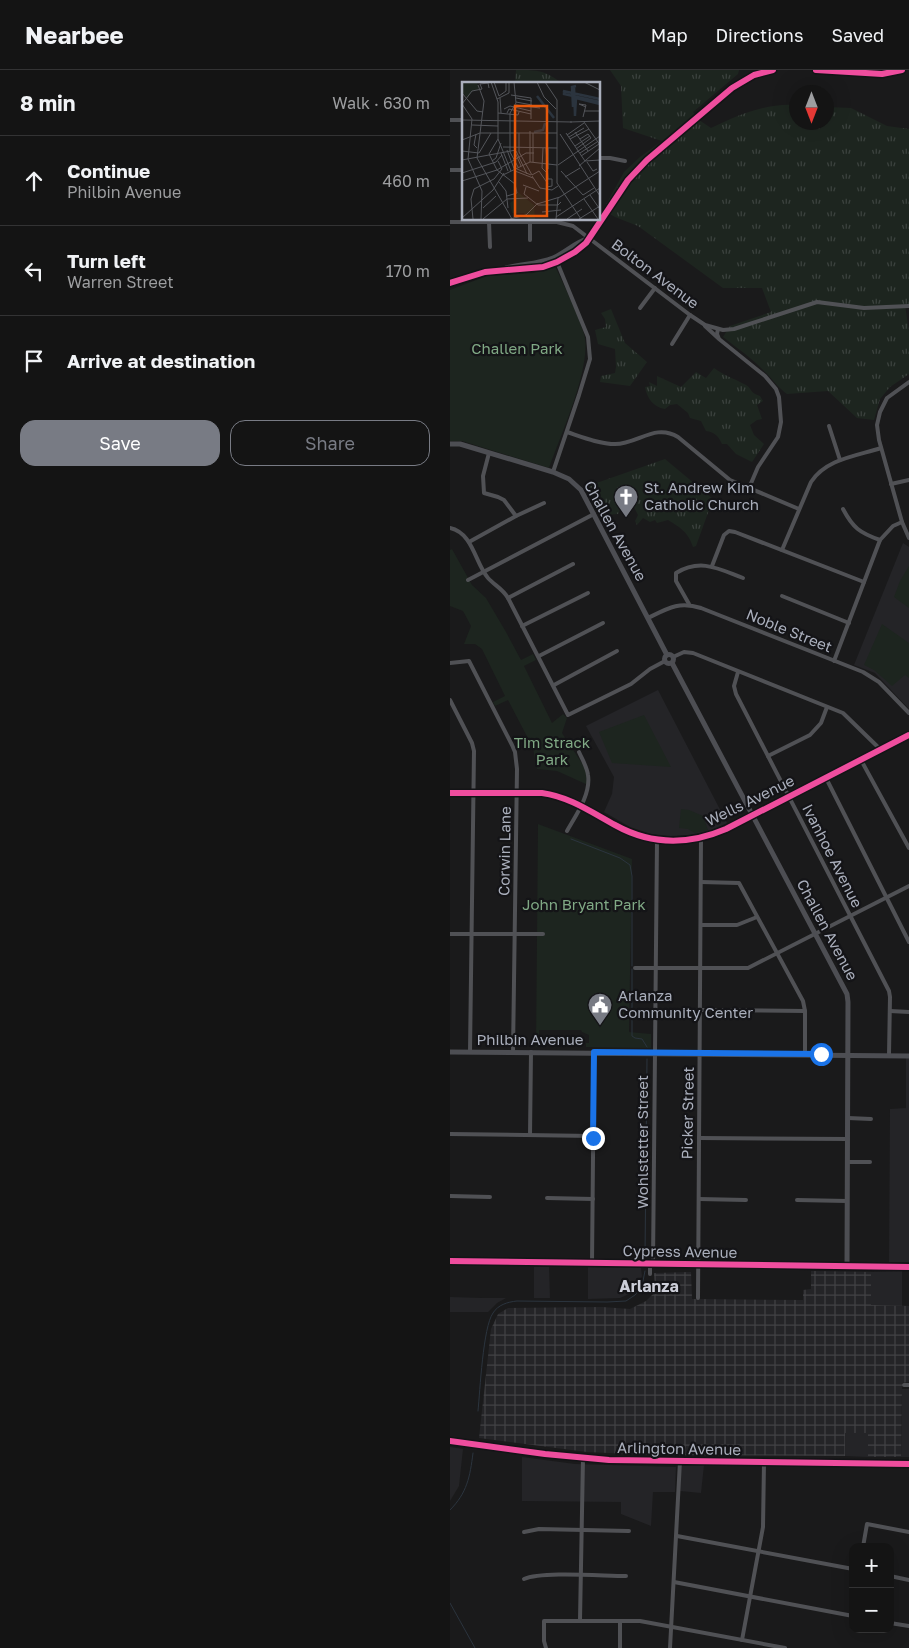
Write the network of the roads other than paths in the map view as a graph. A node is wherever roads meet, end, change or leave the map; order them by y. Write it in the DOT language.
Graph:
graph roads {
  1 [pos="773,70"];
  2 [pos="816,70"];
  3 [pos="902,70"];
  4 [pos="600,158"];
  5 [pos="625,161"];
  6 [pos="514,220"];
  7 [pos="450,222"];
  8 [pos="489,222"];
  9 [pos="530,222"];
  10 [pos="589,238"];
  11 [pos="530,240"];
  12 [pos="490,247"];
  13 [pos="557,262"];
  14 [pos="498,270"];
  15 [pos="450,283"];
  16 [pos="655,288"];
  17 [pos="909,306"];
  18 [pos="640,308"];
  19 [pos="690,315"];
  20 [pos="703,324"];
  21 [pos="718,329"];
  22 [pos="718,338"];
  23 [pos="672,344"];
  24 [pos="909,382"];
  25 [pos="829,426"];
  26 [pos="567,432"];
  27 [pos="450,444"];
  28 [pos="881,448"];
  29 [pos="488,453"];
  30 [pos="840,460"];
  31 [pos="553,472"];
  32 [pos="909,480"];
  33 [pos="891,484"];
  34 [pos="749,488"];
  35 [pos="544,503"];
  36 [pos="799,509"];
  37 [pos="843,509"];
  38 [pos="594,514"];
  39 [pos="516,516"];
  40 [pos="902,522"];
  41 [pos="450,528"];
  42 [pos="909,538"];
  43 [pos="880,540"];
  44 [pos="469,542"];
  45 [pos="782,550"];
  46 [pos="573,564"];
  47 [pos="712,566"];
  48 [pos="484,572"];
  49 [pos="744,578"];
  50 [pos="468,580"];
  51 [pos="864,582"];
  52 [pos="588,593"];
  53 [pos="782,596"];
  54 [pos="508,598"];
  55 [pos="689,604"];
  56 [pos="648,618"];
  57 [pos="603,623"];
  58 [pos="849,623"];
  59 [pos="522,626"];
  60 [pos="617,651"];
  61 [pos="667,654"];
  62 [pos="539,656"];
  63 [pos="674,657"];
  64 [pos="665,661"];
  65 [pos="834,661"];
  66 [pos="450,663"];
  67 [pos="672,663"];
  68 [pos="738,672"];
  69 [pos="554,685"];
  70 [pos="450,701"];
  71 [pos="827,707"];
  72 [pos="909,712"];
  73 [pos="909,734"];
  74 [pos="880,750"];
  75 [pos="579,752"];
  76 [pos="768,756"];
  77 [pos="861,760"];
  78 [pos="826,778"];
  79 [pos="450,793"];
  80 [pos="474,793"];
  81 [pos="516,793"];
  82 [pos="789,797"];
  83 [pos="581,805"];
  84 [pos="752,816"];
  85 [pos="567,831"];
  86 [pos="701,838"];
  87 [pos="657,840"];
  88 [pos="909,848"];
  89 [pos="701,882"];
  90 [pos="909,886"];
  91 [pos="887,897"];
  92 [pos="850,916"];
  93 [pos="758,917"];
  94 [pos="701,925"];
  95 [pos="450,934"];
  96 [pos="472,934"];
  97 [pos="515,934"];
  98 [pos="543,934"];
  99 [pos="815,934"];
  100 [pos="909,942"];
  101 [pos="776,954"];
  102 [pos="656,967"];
  103 [pos="700,967"];
  104 [pos="635,968"];
  105 [pos="700,1010"];
  106 [pos="805,1011"];
  107 [pos="890,1012"];
  108 [pos="909,1012"];
  109 [pos="450,1052"];
  110 [pos="470,1052"];
  111 [pos="513,1052"];
  112 [pos="531,1052"];
  113 [pos="594,1052"];
  114 [pos="655,1053"];
  115 [pos="700,1053"];
  116 [pos="806,1054"];
  117 [pos="849,1055"];
  118 [pos="889,1056"];
  119 [pos="909,1056"];
  120 [pos="848,1118"];
  121 [pos="871,1119"];
  122 [pos="450,1134"];
  123 [pos="530,1135"];
  124 [pos="593,1136"];
  125 [pos="699,1138"];
  126 [pos="848,1139"];
  127 [pos="847,1162"];
  128 [pos="870,1162"];
  129 [pos="450,1196"];
  130 [pos="490,1196"];
  131 [pos="547,1198"];
  132 [pos="593,1199"];
  133 [pos="699,1199"];
  134 [pos="746,1200"];
  135 [pos="797,1200"];
  136 [pos="847,1201"];
  137 [pos="450,1261"];
  138 [pos="592,1263"];
  139 [pos="652,1264"];
  140 [pos="698,1264"];
  141 [pos="847,1266"];
  142 [pos="909,1266"];
  143 [pos="650,1274"];
  144 [pos="698,1298"];
  145 [pos="450,1441"];
  146 [pos="583,1458"];
  147 [pos="680,1461"];
  148 [pos="764,1462"];
  149 [pos="909,1464"];
  150 [pos="583,1530"];
  151 [pos="629,1531"];
  152 [pos="524,1532"];
  153 [pos="909,1532"];
  154 [pos="677,1536"];
  155 [pos="864,1543"];
  156 [pos="759,1551"];
  157 [pos="849,1568"];
  158 [pos="582,1575"];
  159 [pos="626,1576"];
  160 [pos="894,1577"];
  161 [pos="524,1580"];
  162 [pos="909,1580"];
  163 [pos="674,1582"];
  164 [pos="750,1597"];
  165 [pos="849,1615"];
  166 [pos="580,1620"];
  167 [pos="620,1622"];
  168 [pos="894,1624"];
  169 [pos="909,1626"];
  170 [pos="671,1627"];
  171 [pos="742,1640"];
  172 [pos="546,1648"];
  173 [pos="620,1648"];
  174 [pos="670,1648"];
  175 [pos="785,1648"];
  1 -- 10 [label="street"];
  2 -- 3 [label="street"];
  4 -- 5 [label="street"];
  6 -- 8 [label="street, Bolton Avenue"];
  6 -- 9 [label="street, Bolton Avenue"];
  7 -- 8 [label="street, Bolton Avenue"];
  8 -- 12 [label="street"];
  9 -- 10 [label="street, Bolton Avenue"];
  9 -- 11 [label="street"];
  10 -- 13 [label="street"];
  10 -- 14 [label="street"];
  10 -- 16 [label="street, Bolton Avenue"];
  13 -- 14 [label="street"];
  13 -- 26 [label="street"];
  14 -- 15 [label="street"];
  16 -- 18 [label="street"];
  16 -- 19 [label="street, Bolton Avenue"];
  17 -- 21 [label="street"];
  19 -- 20 [label="street, Bolton Avenue"];
  19 -- 23 [label="street"];
  20 -- 21 [label="street, Bolton Avenue"];
  20 -- 22 [label="street, Bolton Avenue"];
  21 -- 22 [label="street"];
  22 -- 34 [label="street, Bolton Avenue"];
  24 -- 28 [label="street"];
  25 -- 30 [label="street"];
  26 -- 31 [label="street"];
  26 -- 34 [label="street"];
  27 -- 29 [label="street, Challen Avenue"];
  28 -- 30 [label="street"];
  28 -- 33 [label="street"];
  29 -- 31 [label="street, Challen Avenue"];
  29 -- 39 [label="street"];
  30 -- 36 [label="street"];
  31 -- 38 [label="street, Challen Avenue"];
  32 -- 33 [label="street"];
  33 -- 40 [label="street"];
  34 -- 36 [label="street"];
  35 -- 39 [label="street"];
  36 -- 45 [label="street"];
  37 -- 43 [label="street"];
  38 -- 48 [label="street"];
  38 -- 56 [label="street, Challen Avenue"];
  39 -- 44 [label="street"];
  40 -- 42 [label="street"];
  40 -- 43 [label="street"];
  41 -- 44 [label="street"];
  43 -- 51 [label="street"];
  44 -- 48 [label="street"];
  45 -- 47 [label="street"];
  45 -- 51 [label="street"];
  46 -- 54 [label="street"];
  47 -- 49 [label="street"];
  47 -- 55 [label="street"];
  48 -- 50 [label="street"];
  48 -- 54 [label="street"];
  51 -- 58 [label="street"];
  52 -- 59 [label="street"];
  53 -- 58 [label="street"];
  54 -- 59 [label="street"];
  55 -- 56 [label="street"];
  55 -- 65 [label="street, Noble Street"];
  56 -- 61 [label="street, Challen Avenue"];
  57 -- 62 [label="street"];
  58 -- 65 [label="street"];
  59 -- 62 [label="street"];
  60 -- 69 [label="street"];
  61 -- 63 [label="street"];
  61 -- 64 [label="street"];
  62 -- 69 [label="street"];
  63 -- 67 [label="street"];
  63 -- 68 [label="street"];
  64 -- 67 [label="street"];
  64 -- 69 [label="street"];
  65 -- 72 [label="street, Noble Street"];
  66 -- 81 [label="street, Corwin Lane"];
  67 -- 84 [label="street, Challen Avenue"];
  68 -- 71 [label="street"];
  68 -- 76 [label="street, Ivanhoe Avenue"];
  70 -- 80 [label="street"];
  71 -- 74 [label="street"];
  71 -- 76 [label="street"];
  73 -- 74 [label="street, Wells Avenue"];
  74 -- 77 [label="street, Wells Avenue"];
  75 -- 83 [label="street"];
  76 -- 82 [label="street, Ivanhoe Avenue"];
  77 -- 78 [label="street, Wells Avenue"];
  77 -- 88 [label="street"];
  78 -- 82 [label="street, Wells Avenue"];
  78 -- 91 [label="street"];
  79 -- 80 [label="street, Wells Avenue"];
  80 -- 81 [label="street, Wells Avenue"];
  80 -- 96 [label="street"];
  81 -- 83 [label="street, Wells Avenue"];
  81 -- 97 [label="street, Corwin Lane"];
  82 -- 84 [label="street, Wells Avenue"];
  82 -- 92 [label="street, Ivanhoe Avenue"];
  83 -- 85 [label="street"];
  83 -- 87 [label="street, Wells Avenue"];
  84 -- 86 [label="street, Wells Avenue"];
  84 -- 99 [label="street, Challen Avenue"];
  86 -- 87 [label="street, Wells Avenue"];
  86 -- 89 [label="street, Picker Street"];
  87 -- 102 [label="street, Wohlstetter Street"];
  89 -- 93 [label="street"];
  89 -- 94 [label="street, Picker Street"];
  90 -- 91 [label="street"];
  91 -- 92 [label="street"];
  91 -- 100 [label="street"];
  92 -- 99 [label="street"];
  92 -- 107 [label="street, Ivanhoe Avenue"];
  93 -- 94 [label="street"];
  93 -- 101 [label="street"];
  94 -- 103 [label="street, Picker Street"];
  95 -- 96 [label="street"];
  96 -- 97 [label="street"];
  96 -- 110 [label="street"];
  97 -- 98 [label="street"];
  97 -- 111 [label="street, Corwin Lane"];
  99 -- 101 [label="street"];
  99 -- 117 [label="street, Challen Avenue"];
  101 -- 103 [label="street"];
  101 -- 106 [label="street"];
  102 -- 103 [label="street"];
  102 -- 104 [label="street"];
  102 -- 114 [label="street, Wohlstetter Street"];
  103 -- 105 [label="street, Picker Street"];
  105 -- 106 [label="street"];
  105 -- 115 [label="street, Picker Street"];
  106 -- 116 [label="street"];
  107 -- 108 [label="street"];
  107 -- 118 [label="street, Ivanhoe Avenue"];
  109 -- 110 [label="street, Philbin Avenue"];
  110 -- 111 [label="street, Philbin Avenue"];
  111 -- 112 [label="street, Philbin Avenue"];
  112 -- 113 [label="street, Philbin Avenue"];
  112 -- 123 [label="street"];
  113 -- 114 [label="street, Philbin Avenue"];
  113 -- 124 [label="street"];
  114 -- 115 [label="street, Philbin Avenue"];
  114 -- 139 [label="street, Wohlstetter Street"];
  115 -- 116 [label="street, Philbin Avenue"];
  115 -- 125 [label="street, Picker Street"];
  116 -- 117 [label="street, Philbin Avenue"];
  117 -- 118 [label="street, Philbin Avenue"];
  117 -- 120 [label="street, Challen Avenue"];
  118 -- 119 [label="street, Philbin Avenue"];
  120 -- 121 [label="street"];
  120 -- 126 [label="street, Challen Avenue"];
  122 -- 123 [label="street"];
  123 -- 124 [label="street"];
  124 -- 132 [label="street"];
  125 -- 126 [label="street"];
  125 -- 133 [label="street, Picker Street"];
  126 -- 127 [label="street, Challen Avenue"];
  127 -- 128 [label="street"];
  127 -- 136 [label="street, Challen Avenue"];
  129 -- 130 [label="street"];
  131 -- 132 [label="street"];
  132 -- 138 [label="street"];
  133 -- 134 [label="street"];
  133 -- 140 [label="street, Picker Street"];
  135 -- 136 [label="street"];
  136 -- 141 [label="street, Challen Avenue"];
  137 -- 138 [label="street, Cypress Avenue"];
  138 -- 139 [label="street, Cypress Avenue"];
  139 -- 140 [label="street, Cypress Avenue"];
  139 -- 143 [label="street, Wohlstetter Street"];
  140 -- 141 [label="street, Cypress Avenue"];
  140 -- 144 [label="street, Picker Street"];
  141 -- 142 [label="street, Cypress Avenue"];
  145 -- 146 [label="main road, Arlington Avenue"];
  146 -- 147 [label="main road, Arlington Avenue"];
  146 -- 150 [label="street"];
  147 -- 148 [label="main road, Arlington Avenue"];
  147 -- 154 [label="street"];
  148 -- 149 [label="main road, Arlington Avenue"];
  148 -- 156 [label="street"];
  150 -- 151 [label="street"];
  150 -- 152 [label="street"];
  150 -- 158 [label="street"];
  153 -- 155 [label="street"];
  154 -- 156 [label="street"];
  154 -- 163 [label="street"];
  156 -- 157 [label="street"];
  156 -- 164 [label="street"];
  158 -- 159 [label="street"];
  158 -- 161 [label="street"];
  158 -- 166 [label="street"];
  160 -- 162 [label="street"];
  163 -- 164 [label="street"];
  163 -- 170 [label="street"];
  164 -- 165 [label="street"];
  164 -- 171 [label="street"];
  166 -- 167 [label="street"];
  166 -- 172 [label="street"];
  167 -- 170 [label="street"];
  167 -- 173 [label="street"];
  168 -- 169 [label="street"];
  170 -- 171 [label="street"];
  170 -- 174 [label="street"];
  171 -- 175 [label="street"];
}
